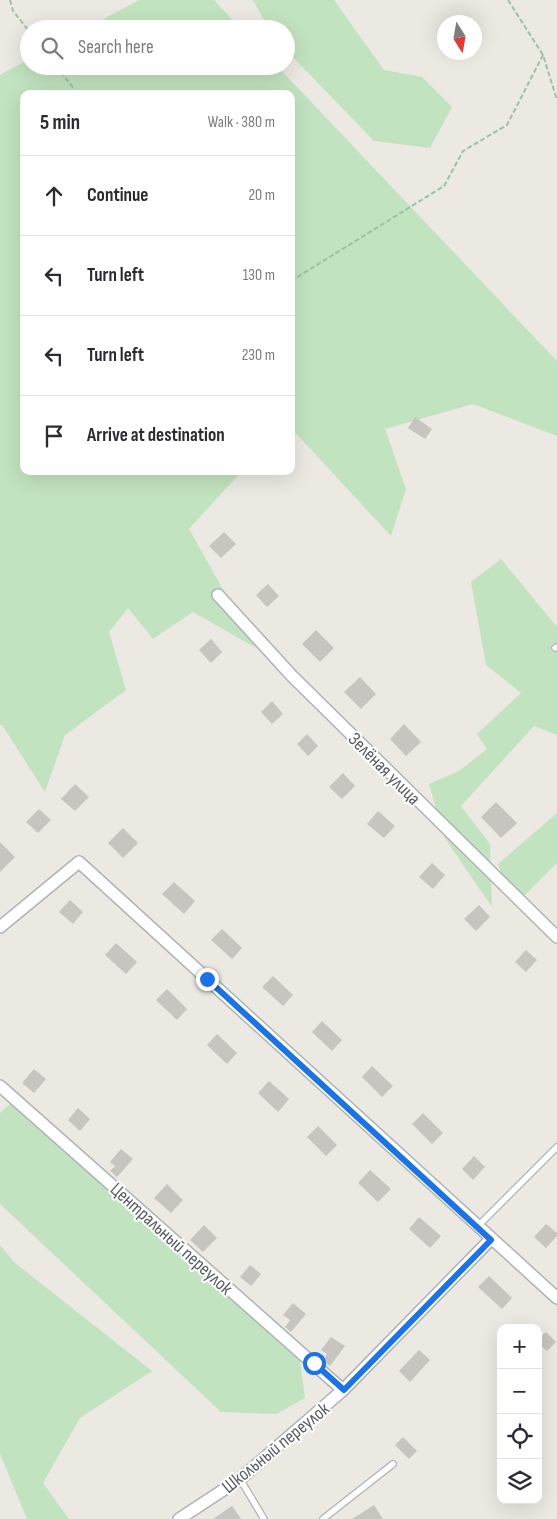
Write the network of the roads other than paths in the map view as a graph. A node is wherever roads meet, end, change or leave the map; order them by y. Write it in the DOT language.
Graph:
graph roads {
  1 [pos="218,596"];
  2 [pos="0,927"];
  3 [pos="557,938"];
  4 [pos="0,1086"];
  5 [pos="557,1147"];
  6 [pos="478,1226"];
  7 [pos="491,1240"];
  8 [pos="557,1298"];
  9 [pos="344,1390"];
  10 [pos="393,1464"];
  11 [pos="240,1479"];
  12 [pos="179,1519"];
  13 [pos="264,1519"];
  14 [pos="323,1519"];
  1 -- 3 [label="street, Зелёная улица"];
  2 -- 6 [label="street"];
  4 -- 9 [label="street, Центральный переулок"];
  5 -- 6 [label="lane"];
  6 -- 7 [label="street"];
  7 -- 8 [label="street"];
  7 -- 9 [label="street, Школьный переулок"];
  9 -- 11 [label="street, Школьный переулок"];
  10 -- 14 [label="lane"];
  11 -- 12 [label="street, Школьный переулок"];
  11 -- 13 [label="lane"];
}
